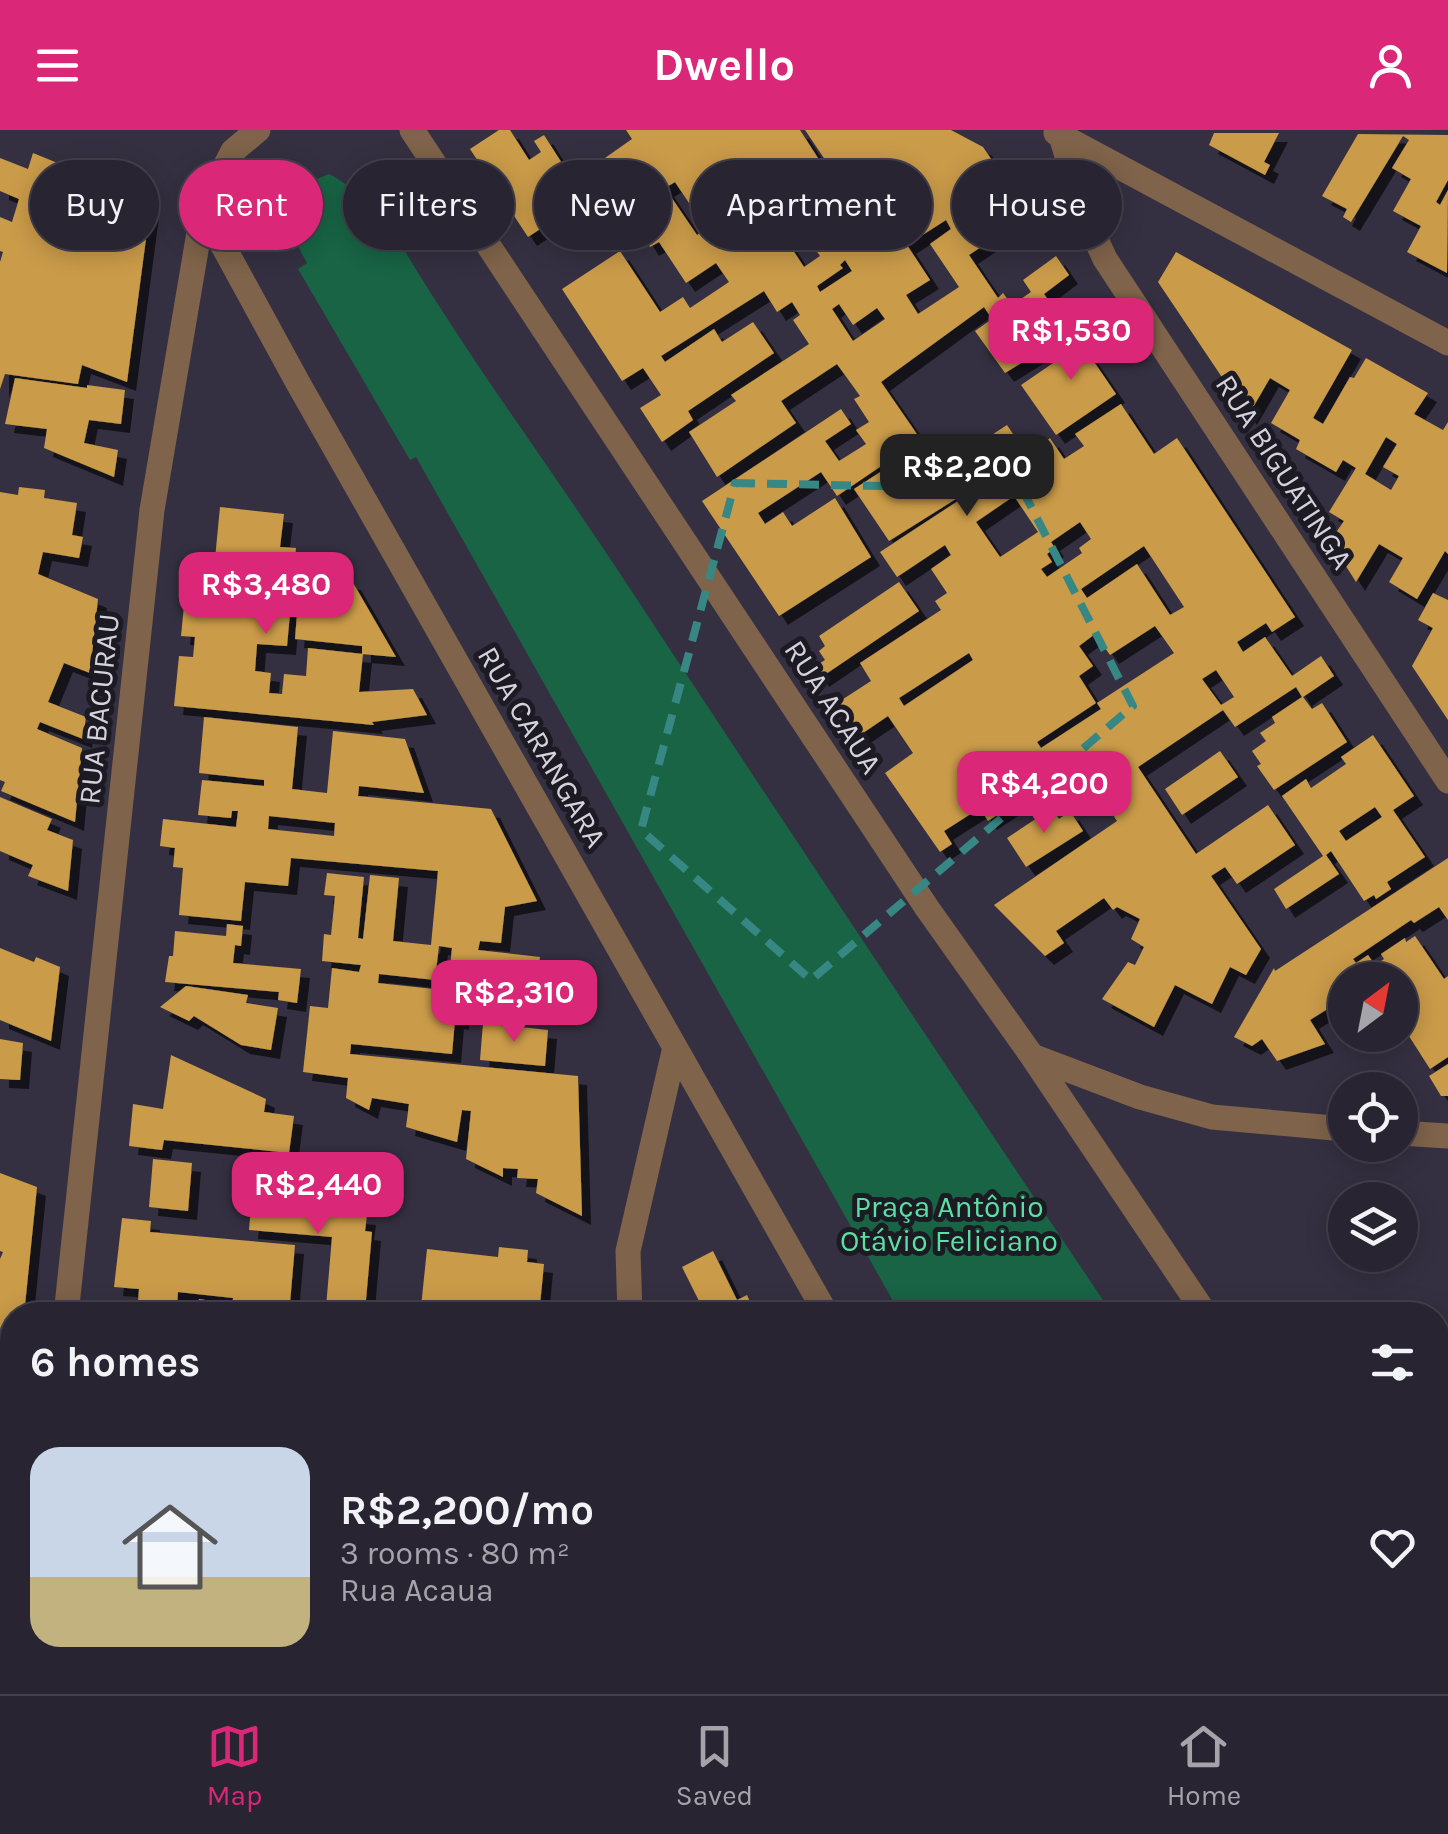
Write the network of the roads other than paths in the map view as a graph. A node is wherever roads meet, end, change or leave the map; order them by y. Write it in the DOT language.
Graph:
graph roads {
  1 [pos="258,130"];
  2 [pos="412,130"];
  3 [pos="1056,133"];
  4 [pos="228,160"];
  5 [pos="196,250"];
  6 [pos="225,250"];
  7 [pos="1448,343"];
  8 [pos="1448,780"];
  9 [pos="675,1047"];
  10 [pos="1032,1056"];
  11 [pos="1328,1127"];
  12 [pos="1418,1134"];
  13 [pos="1448,1136"];
  14 [pos="67,1302"];
  15 [pos="630,1302"];
  16 [pos="820,1302"];
  17 [pos="1197,1302"];
  1 -- 4 [label="street, RUA BACURAU"];
  2 -- 10 [label="street, RUA ACAUA"];
  3 -- 7 [label="street"];
  3 -- 8 [label="street, RUA BIGUATINGA"];
  5 -- 14 [label="street, RUA BACURAU"];
  6 -- 9 [label="street, RUA CARANGARA"];
  9 -- 15 [label="street"];
  9 -- 16 [label="street, RUA CARANGARA"];
  10 -- 11 [label="street"];
  10 -- 17 [label="street, RUA ACAUA"];
  12 -- 13 [label="street"];
}
